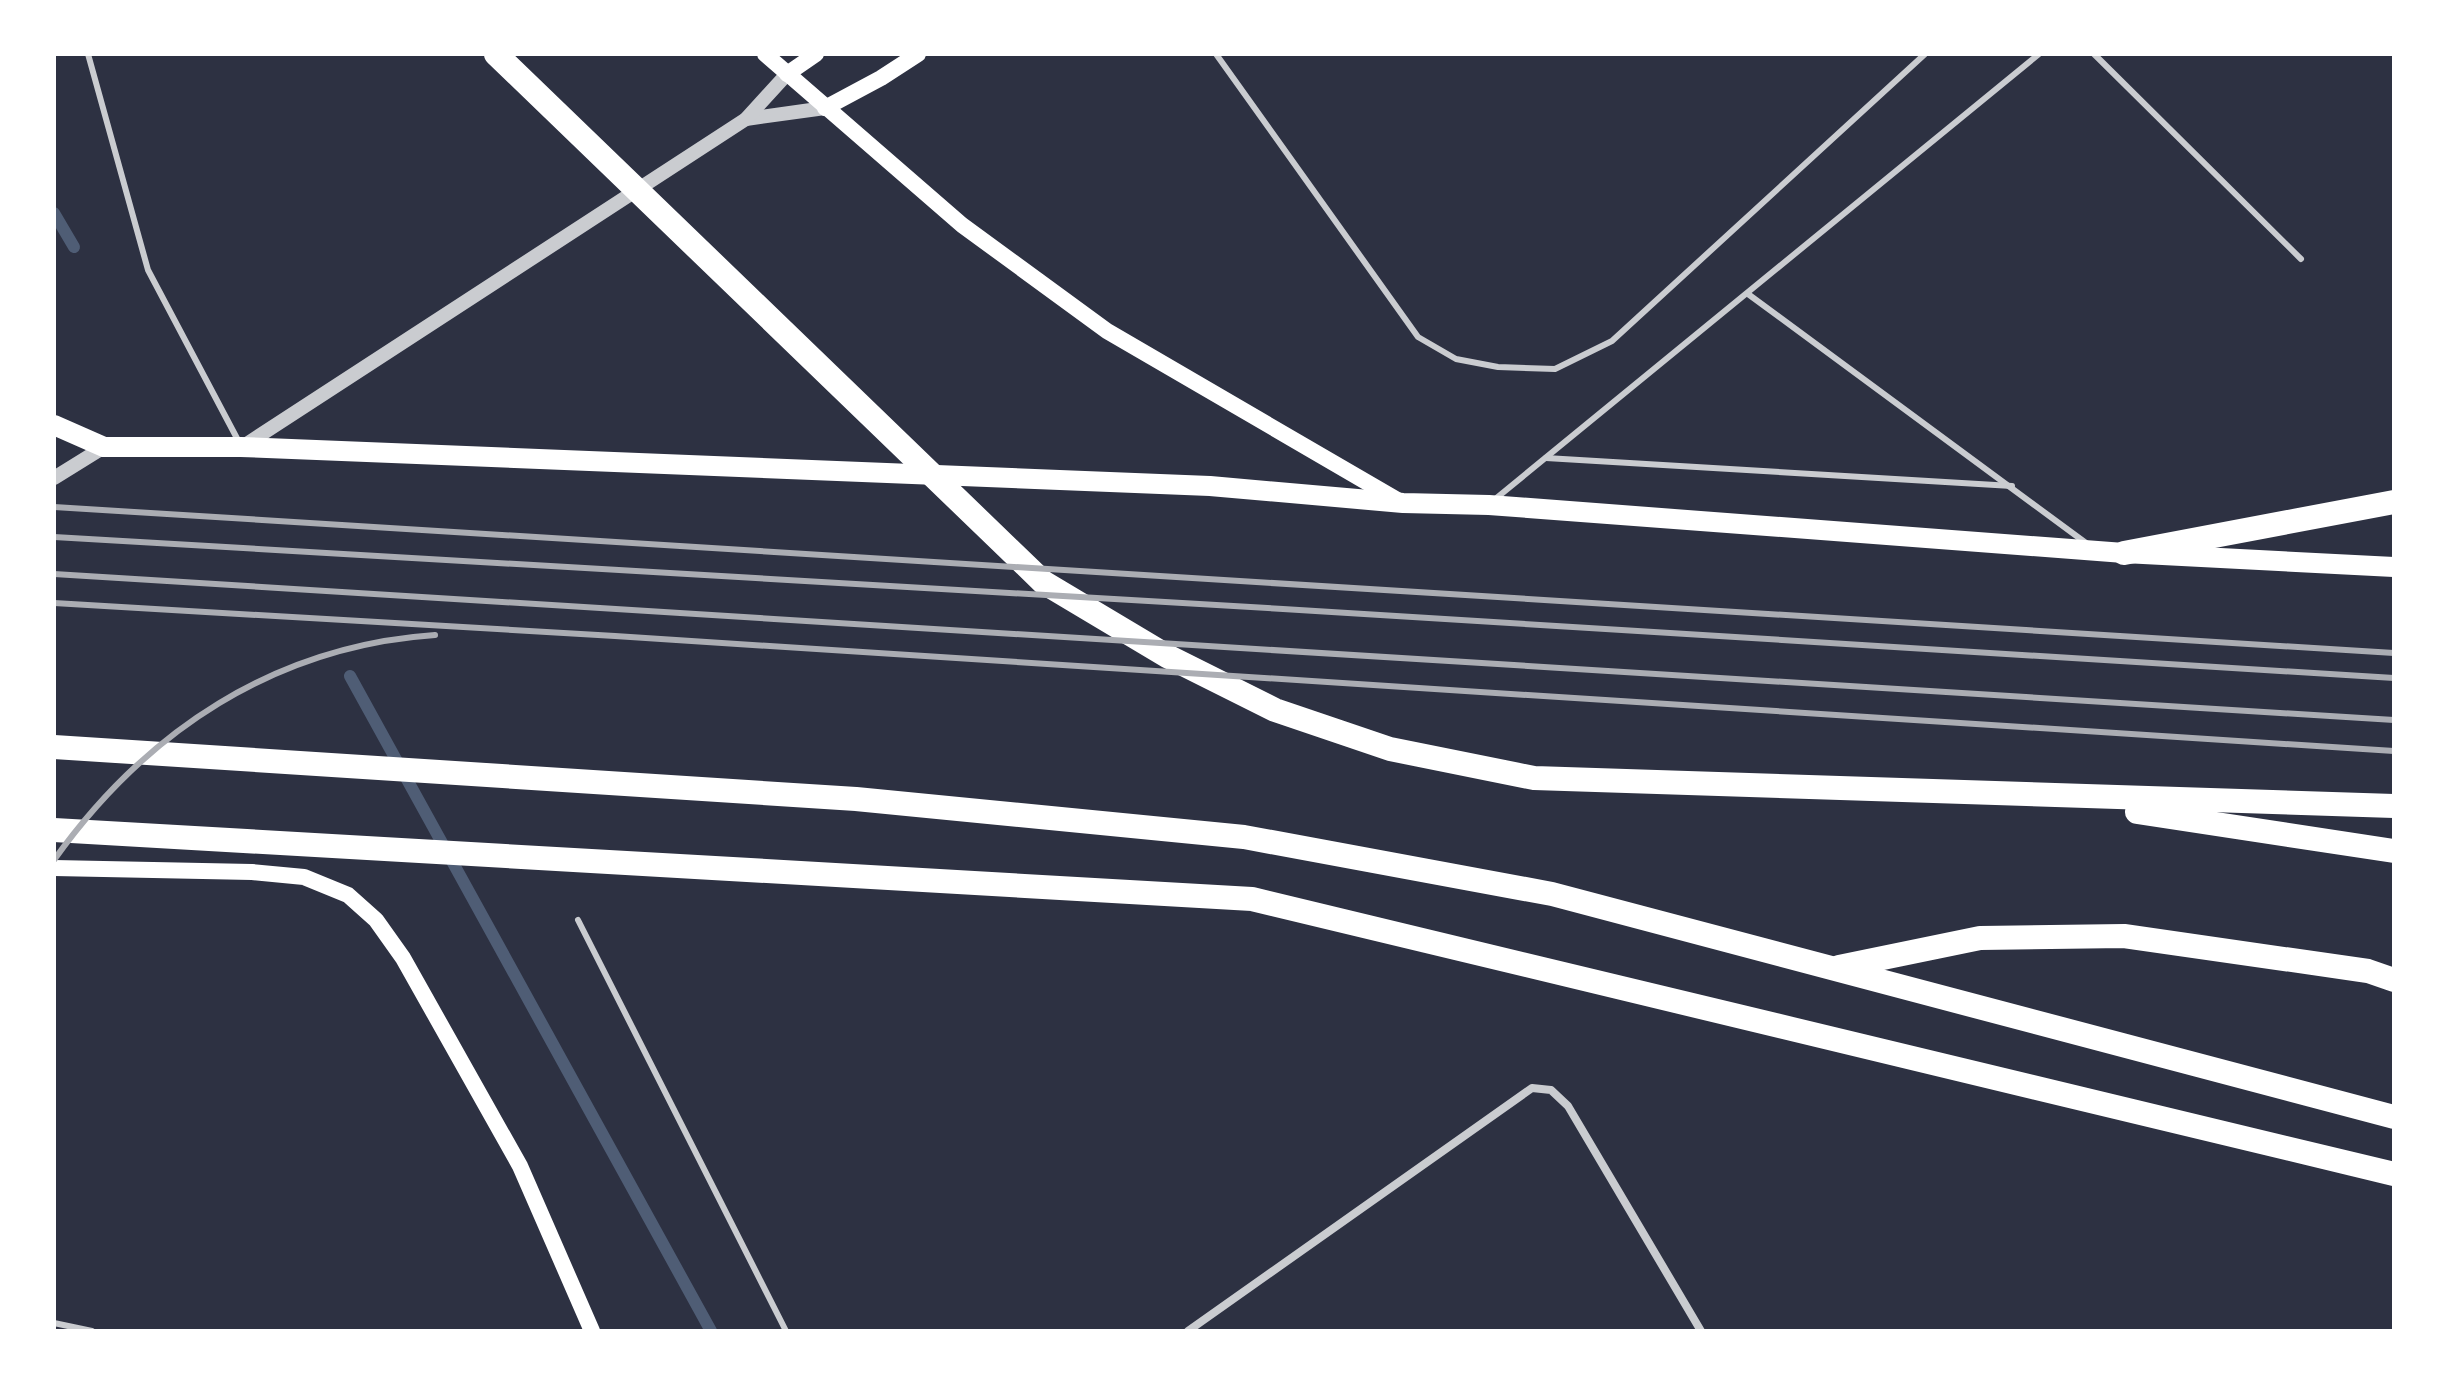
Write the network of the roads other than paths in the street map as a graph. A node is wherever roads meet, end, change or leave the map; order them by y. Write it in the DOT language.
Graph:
graph roads {
  1 [pos="88,54"];
  2 [pos="496,54"];
  3 [pos="765,54"];
  4 [pos="816,54"];
  5 [pos="918,54"];
  6 [pos="1216,54"];
  7 [pos="1925,54"];
  8 [pos="2039,54"];
  9 [pos="2094,54"];
  10 [pos="787,74"];
  11 [pos="825,108"];
  12 [pos="746,119"];
  13 [pos="2301,259"];
  14 [pos="1748,294"];
  15 [pos="54,425"];
  16 [pos="104,447"];
  17 [pos="241,447"];
  18 [pos="1546,458"];
  19 [pos="54,478"];
  20 [pos="2012,486"];
  21 [pos="2394,502"];
  22 [pos="1403,503"];
  23 [pos="1489,505"];
  24 [pos="2095,550"];
  25 [pos="2124,553"];
  26 [pos="2394,567"];
  27 [pos="54,747"];
  28 [pos="2032,796"];
  29 [pos="2394,806"];
  30 [pos="54,830"];
  31 [pos="2394,851"];
  32 [pos="54,868"];
  33 [pos="578,920"];
  34 [pos="1832,969"];
  35 [pos="2394,980"];
  36 [pos="2394,1117"];
  37 [pos="2394,1174"];
  38 [pos="54,1323"];
  39 [pos="92,1331"];
  40 [pos="592,1331"];
  41 [pos="786,1331"];
  42 [pos="1188,1331"];
  43 [pos="1701,1331"];
  1 -- 17 [label="lane"];
  2 -- 28 [label="highway"];
  3 -- 10 [label="main road"];
  4 -- 10 [label="main road"];
  5 -- 11 [label="main road"];
  6 -- 7 [label="lane"];
  8 -- 14 [label="lane"];
  9 -- 13 [label="lane"];
  10 -- 11 [label="main road"];
  10 -- 12 [label="street"];
  11 -- 12 [label="street"];
  11 -- 22 [label="main road"];
  12 -- 17 [label="street"];
  14 -- 18 [label="lane"];
  14 -- 20 [label="lane"];
  15 -- 16 [label="main road"];
  16 -- 17 [label="main road"];
  16 -- 19 [label="street"];
  17 -- 22 [label="main road"];
  18 -- 20 [label="lane"];
  18 -- 23 [label="lane"];
  20 -- 24 [label="lane"];
  21 -- 25 [label="highway"];
  22 -- 23 [label="main road"];
  23 -- 24 [label="main road"];
  24 -- 25 [label="main road"];
  25 -- 26 [label="main road"];
  27 -- 34 [label="highway"];
  28 -- 29 [label="highway"];
  28 -- 31 [label="highway"];
  30 -- 37 [label="highway"];
  32 -- 40 [label="main road"];
  33 -- 41 [label="lane"];
  34 -- 35 [label="highway"];
  34 -- 36 [label="highway"];
  38 -- 39 [label="lane"];
  42 -- 43 [label="street"];
}
